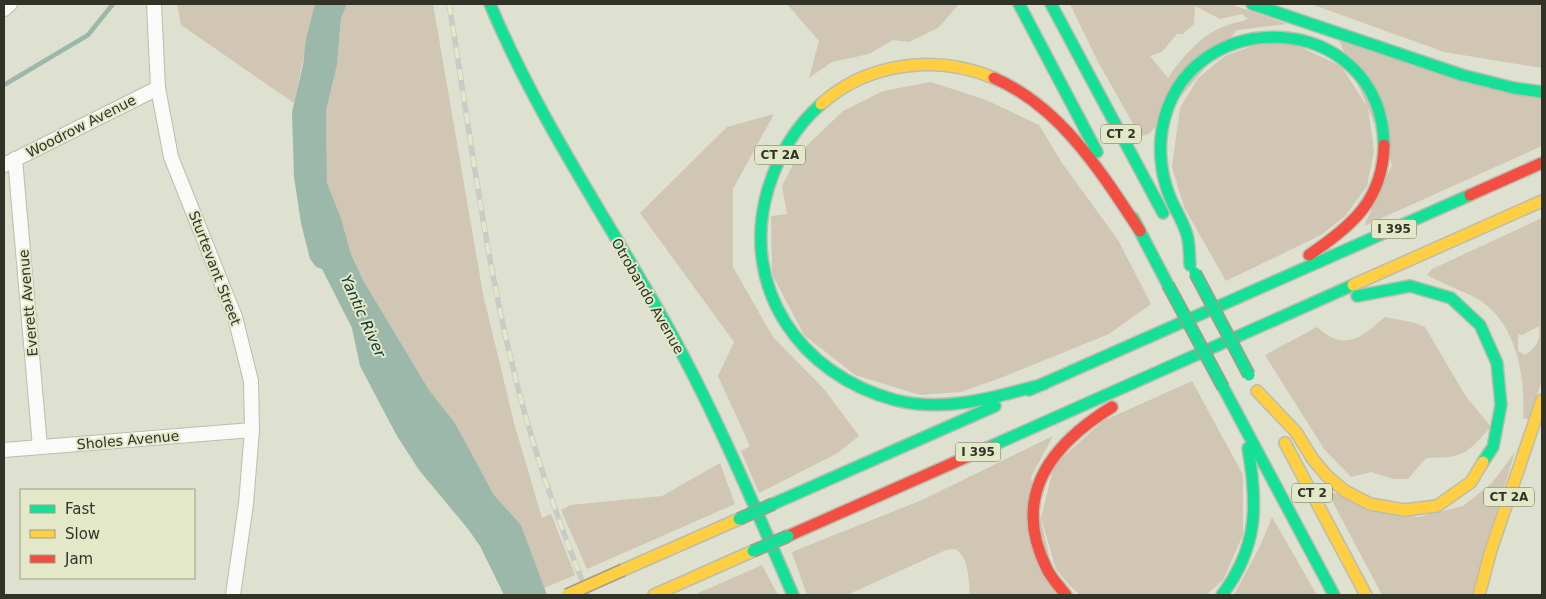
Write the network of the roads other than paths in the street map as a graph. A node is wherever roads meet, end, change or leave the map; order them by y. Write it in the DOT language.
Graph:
graph roads {
  1 [pos="10,4"];
  2 [pos="154,4"];
  3 [pos="490,4"];
  4 [pos="1018,4"];
  5 [pos="1051,4"];
  6 [pos="1252,4"];
  7 [pos="4,9"];
  8 [pos="158,88"];
  9 [pos="1542,92"];
  10 [pos="10,162"];
  11 [pos="1542,163"];
  12 [pos="1542,201"];
  13 [pos="1140,232"];
  14 [pos="1193,269"];
  15 [pos="1246,294"];
  16 [pos="1301,308"];
  17 [pos="1496,332"];
  18 [pos="1168,368"];
  19 [pos="1044,384"];
  20 [pos="1257,390"];
  21 [pos="1542,400"];
  22 [pos="1242,423"];
  23 [pos="252,430"];
  24 [pos="40,446"];
  25 [pos="4,450"];
  26 [pos="1493,469"];
  27 [pos="232,595"];
  28 [pos="567,595"];
  29 [pos="654,595"];
  30 [pos="793,595"];
  31 [pos="1066,595"];
  32 [pos="1222,595"];
  33 [pos="1334,595"];
  34 [pos="1366,595"];
  35 [pos="1479,595"];
  1 -- 7 [label="street"];
  2 -- 8 [label="street, Sturtevant Street"];
  3 -- 30 [label="main road, Otrobando Avenue"];
  4 -- 13 [label="main road, CT 2"];
  5 -- 14 [label="main road, CT 2"];
  6 -- 9 [label="main road"];
  8 -- 10 [label="street, Woodrow Avenue"];
  8 -- 23 [label="street, Sturtevant Street"];
  10 -- 24 [label="street, Everett Avenue"];
  11 -- 15 [label="main road, I 395"];
  12 -- 16 [label="main road, I 395"];
  13 -- 19 [label="main road, CT 2A"];
  13 -- 22 [label="main road, CT 2, bridge"];
  14 -- 15 [label="main road"];
  14 -- 20 [label="main road, CT 2, bridge"];
  15 -- 19 [label="main road, I 395"];
  16 -- 17 [label="main road"];
  16 -- 18 [label="main road, I 395"];
  18 -- 29 [label="main road, I 395, bridge"];
  18 -- 31 [label="main road"];
  19 -- 28 [label="main road, I 395, bridge"];
  20 -- 26 [label="main road"];
  20 -- 34 [label="main road, CT 2"];
  21 -- 35 [label="main road, CT 2A"];
  22 -- 32 [label="main road"];
  22 -- 33 [label="main road, CT 2"];
  23 -- 24 [label="street, Sholes Avenue"];
  23 -- 27 [label="street, Sturtevant Street"];
  24 -- 25 [label="street, Sholes Avenue"];
}
